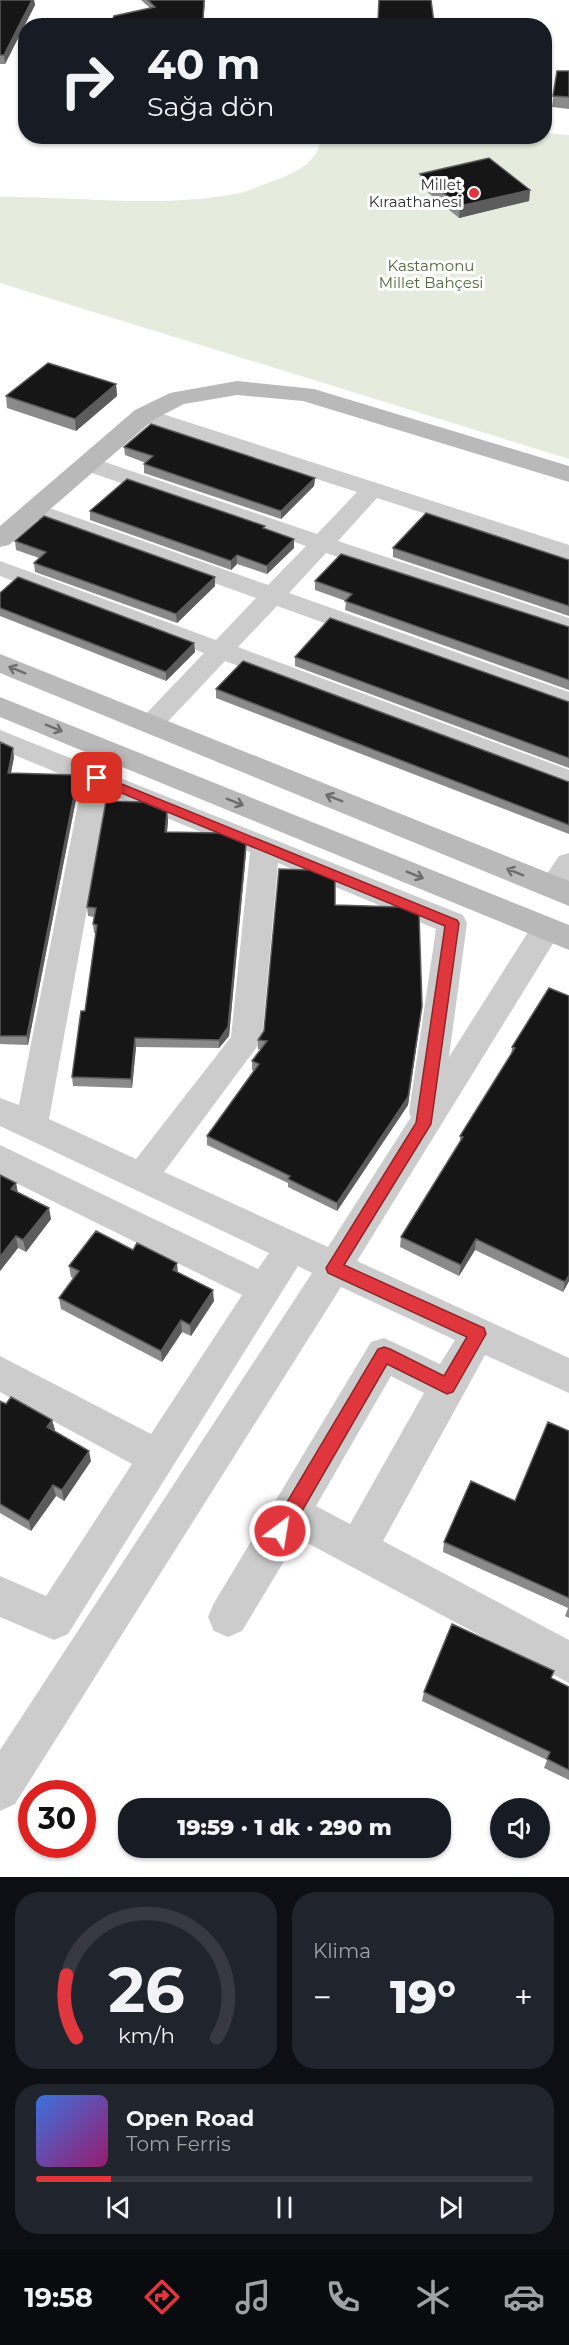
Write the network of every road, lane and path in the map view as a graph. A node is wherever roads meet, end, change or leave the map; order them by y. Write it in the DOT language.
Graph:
graph roads {
  1 [pos="144,415"];
  2 [pos="88,464"];
  3 [pos="569,474"];
  4 [pos="373,489"];
  5 [pos="33,510"];
  6 [pos="0,539"];
  7 [pos="322,543"];
  8 [pos="569,553"];
  9 [pos="0,568"];
  10 [pos="273,595"];
  11 [pos="569,627"];
  12 [pos="222,650"];
  13 [pos="0,663"];
  14 [pos="569,701"];
  15 [pos="0,706"];
  16 [pos="151,724"];
  17 [pos="0,739"];
  18 [pos="97,778"];
  19 [pos="569,780"];
  20 [pos="265,847"];
  21 [pos="564,882"];
  22 [pos="557,933"];
  23 [pos="0,1111"];
  24 [pos="424,1124"];
  25 [pos="31,1125"];
  26 [pos="0,1159"];
  27 [pos="141,1177"];
  28 [pos="291,1248"];
  29 [pos="334,1268"];
  30 [pos="265,1289"];
  31 [pos="478,1334"];
  32 [pos="0,1373"];
  33 [pos="569,1376"];
  34 [pos="447,1386"];
  35 [pos="158,1458"];
  36 [pos="291,1513"];
  37 [pos="357,1550"];
  38 [pos="0,1596"];
  39 [pos="228,1617"];
  40 [pos="569,1662"];
  41 [pos="0,1789"];
  1 -- 2 [label="main road"];
  1 -- 3 [label="main road"];
  1 -- 4 [label="street"];
  2 -- 5 [label="main road"];
  2 -- 7 [label="street"];
  4 -- 7 [label="street"];
  4 -- 8 [label="street"];
  5 -- 6 [label="main road"];
  5 -- 10 [label="street"];
  7 -- 10 [label="street"];
  7 -- 11 [label="street"];
  9 -- 12 [label="street"];
  10 -- 12 [label="street"];
  10 -- 14 [label="street"];
  12 -- 16 [label="street"];
  12 -- 19 [label="street"];
  16 -- 13 [label="main road, one-way"];
  15 -- 22 [label="main road, one-way"];
  21 -- 16 [label="main road, one-way"];
  17 -- 18 [label="street"];
  18 -- 20 [label="street"];
  18 -- 25 [label="street"];
  20 -- 24 [label="street"];
  20 -- 27 [label="street"];
  22 -- 24 [label="street"];
  23 -- 25 [label="street"];
  24 -- 29 [label="street"];
  25 -- 27 [label="street"];
  26 -- 30 [label="street"];
  27 -- 28 [label="street"];
  28 -- 29 [label="street"];
  28 -- 30 [label="street"];
  29 -- 31 [label="street"];
  29 -- 41 [label="street"];
  30 -- 35 [label="street"];
  31 -- 33 [label="street"];
  31 -- 34 [label="street"];
  32 -- 35 [label="street"];
  34 -- 36 [label="street"];
  34 -- 37 [label="street"];
  35 -- 38 [label="street"];
  36 -- 37 [label="street"];
  36 -- 39 [label="street"];
  37 -- 40 [label="street"];
}
